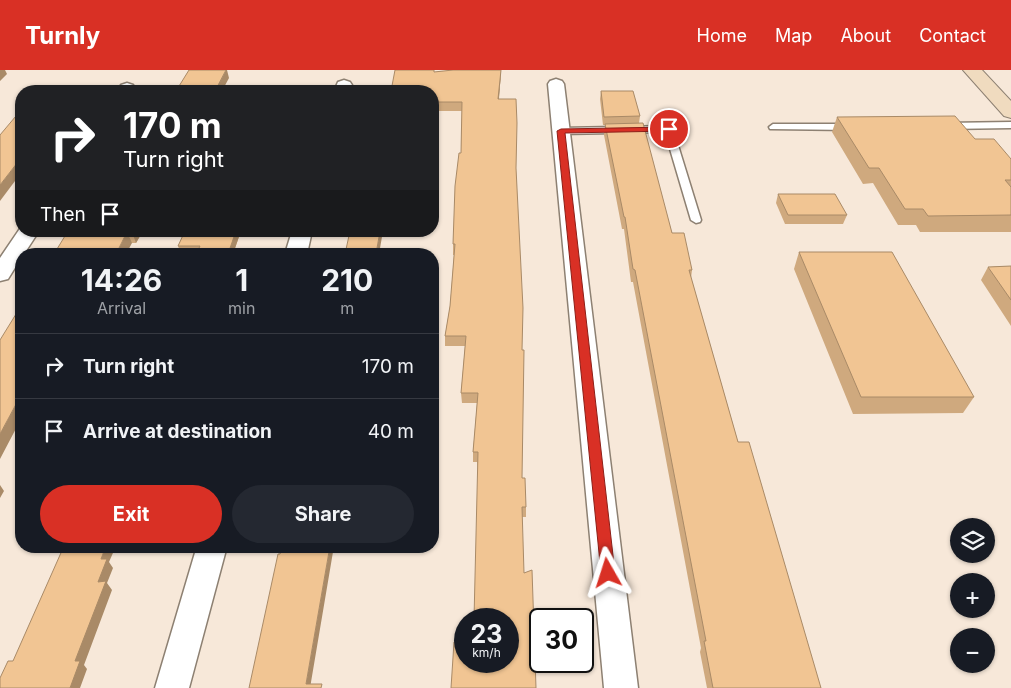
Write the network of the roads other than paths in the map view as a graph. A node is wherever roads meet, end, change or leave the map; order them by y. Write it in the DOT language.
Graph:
graph roads {
  1 [pos="972,70"];
  2 [pos="556,84"];
  3 [pos="1011,112"];
  4 [pos="1011,125"];
  5 [pos="864,126"];
  6 [pos="933,126"];
  7 [pos="773,127"];
  8 [pos="561,131"];
  9 [pos="696,220"];
  10 [pos="25,237"];
  11 [pos="18,248"];
  12 [pos="15,252"];
  13 [pos="0,274"];
  14 [pos="210,553"];
  15 [pos="172,688"];
  16 [pos="620,688"];
  1 -- 3 [label="street"];
  2 -- 8 [label="street"];
  4 -- 6 [label="lane"];
  5 -- 7 [label="lane"];
  8 -- 9 [label="lane"];
  8 -- 16 [label="street"];
  10 -- 11 [label="street"];
  12 -- 13 [label="street"];
  14 -- 15 [label="street"];
}
